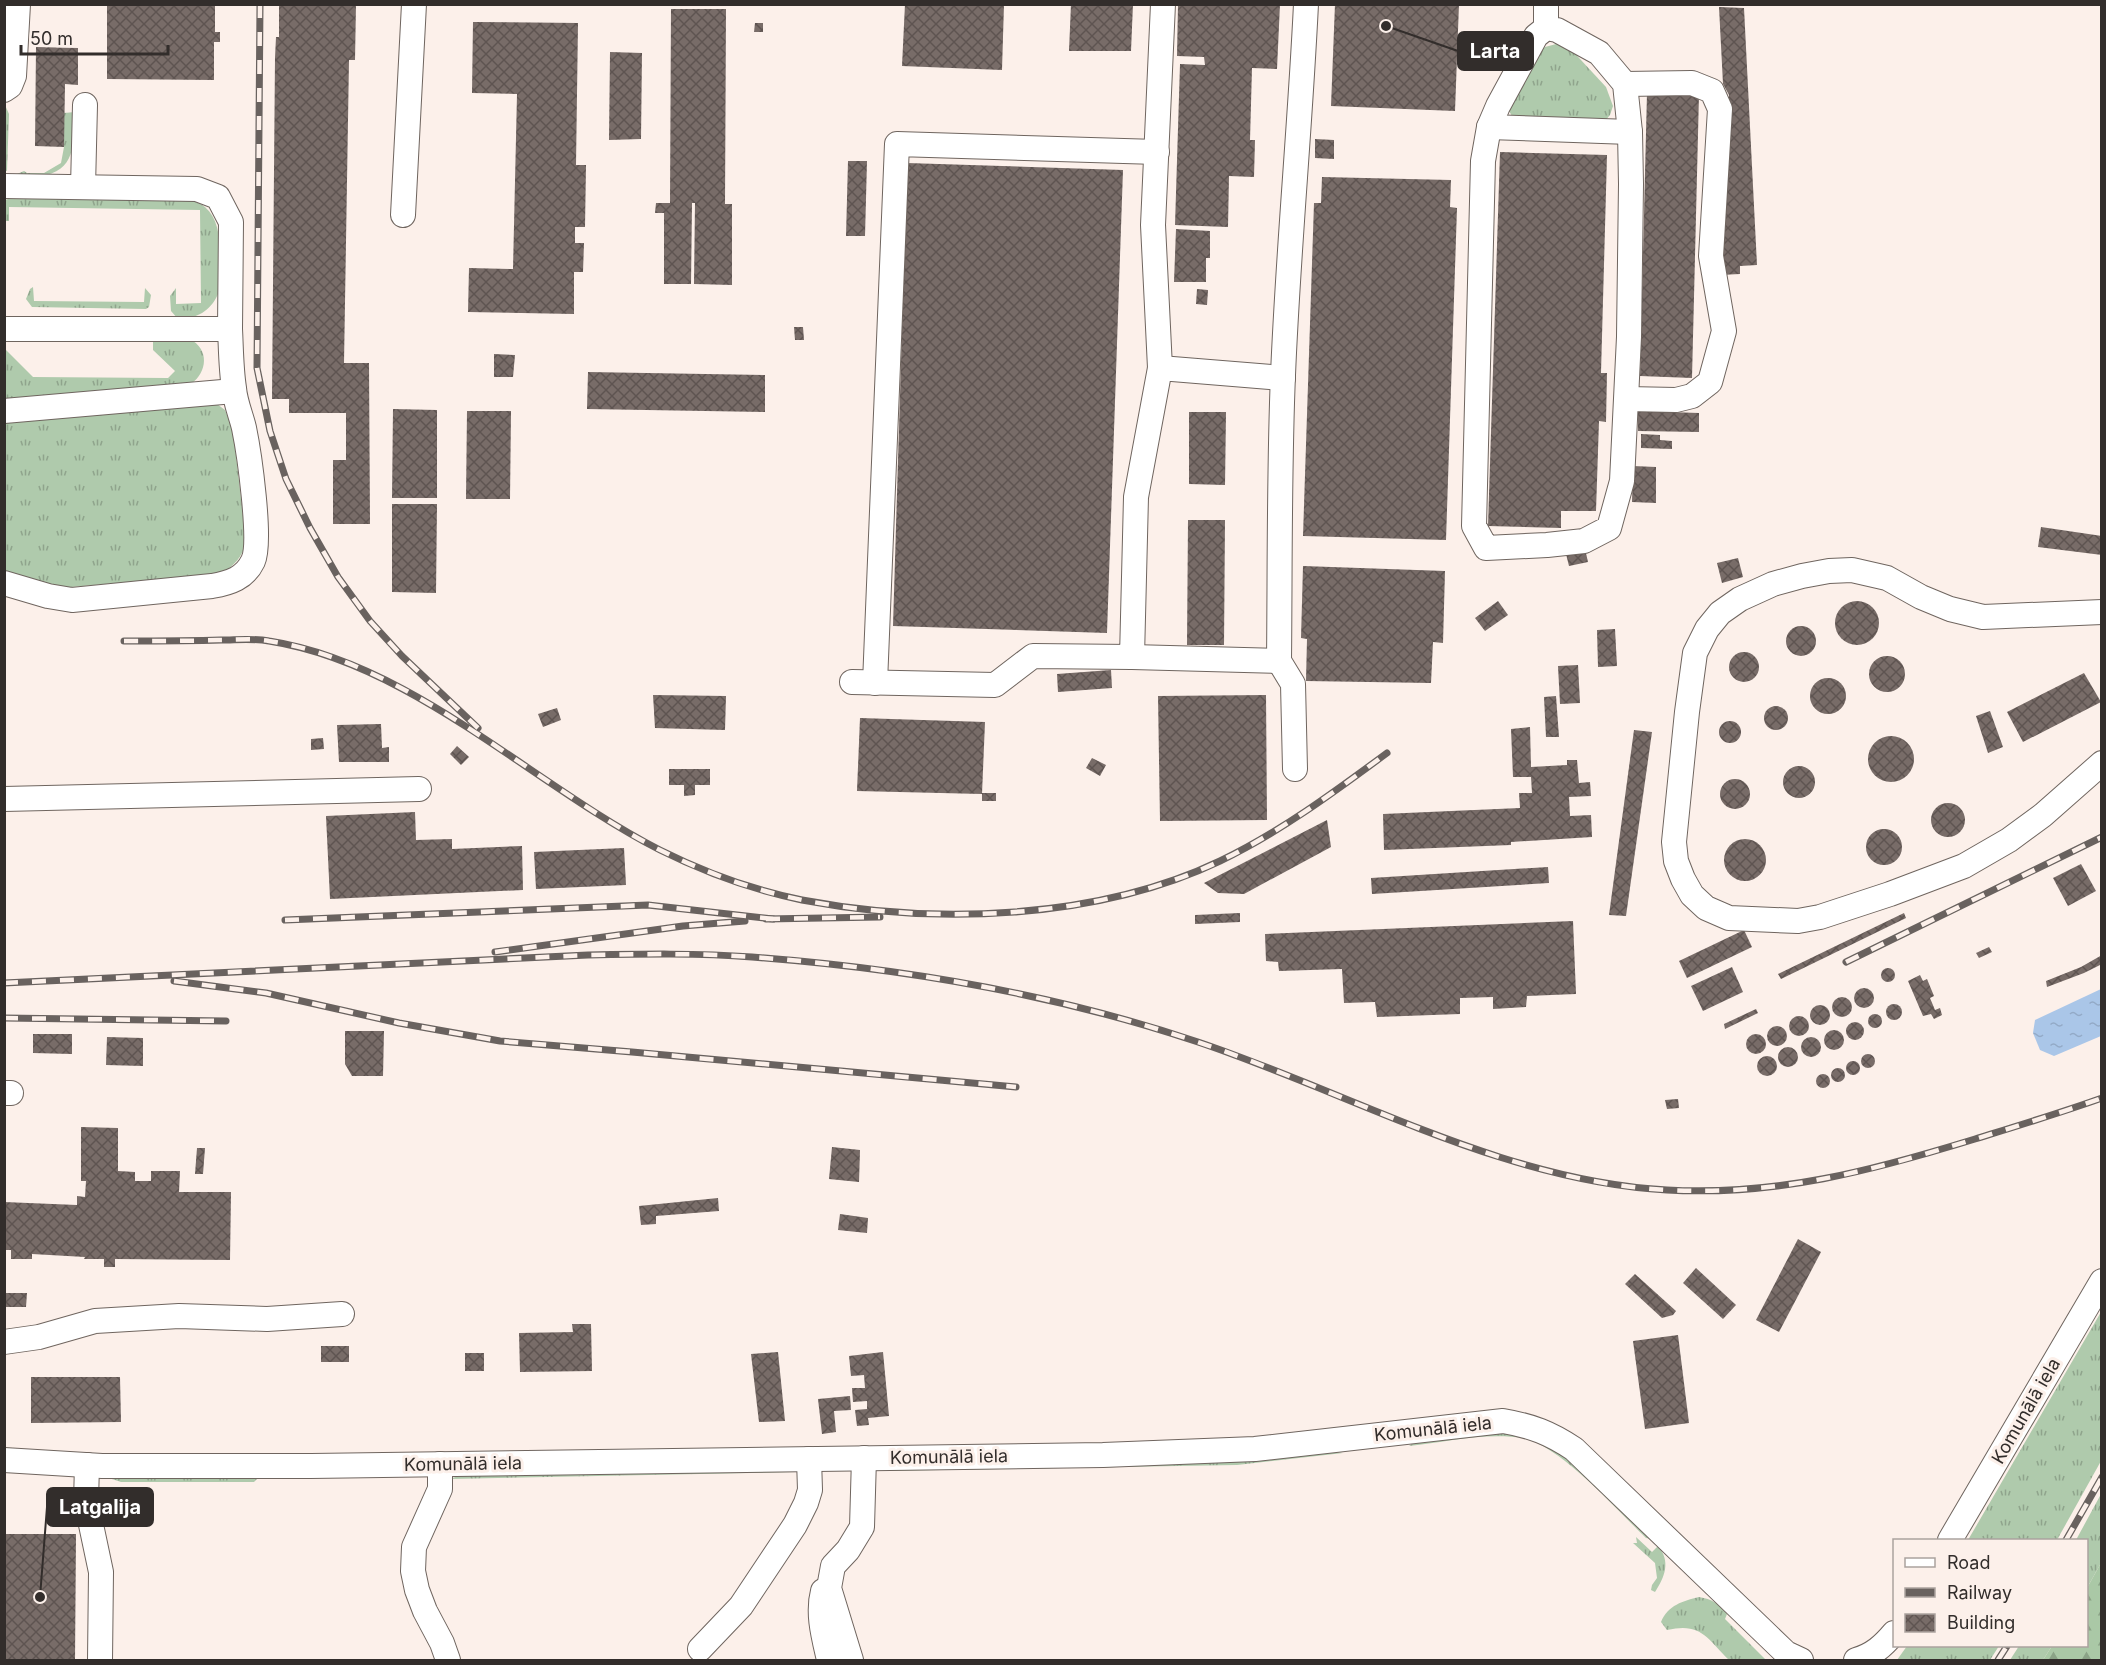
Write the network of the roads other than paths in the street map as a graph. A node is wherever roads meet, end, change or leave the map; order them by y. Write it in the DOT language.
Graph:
graph roads {
  1 [pos="18,4"];
  2 [pos="414,4"];
  3 [pos="1163,4"];
  4 [pos="1306,4"];
  5 [pos="1546,16"];
  6 [pos="1625,84"];
  7 [pos="4,90"];
  8 [pos="85,105"];
  9 [pos="1489,127"];
  10 [pos="1630,132"];
  11 [pos="1156,152"];
  12 [pos="4,186"];
  13 [pos="83,187"];
  14 [pos="403,215"];
  15 [pos="4,329"];
  16 [pos="230,329"];
  17 [pos="1160,368"];
  18 [pos="1283,378"];
  19 [pos="234,391"];
  20 [pos="1626,399"];
  21 [pos="4,411"];
  22 [pos="4,583"];
  23 [pos="2102,612"];
  24 [pos="1132,657"];
  25 [pos="1279,661"];
  26 [pos="2102,763"];
  27 [pos="1295,769"];
  28 [pos="419,789"];
  29 [pos="4,799"];
  30 [pos="2102,1281"];
  31 [pos="342,1314"];
  32 [pos="4,1342"];
  33 [pos="864,1458"];
  34 [pos="809,1459"];
  35 [pos="4,1460"];
  36 [pos="440,1464"];
  37 [pos="87,1465"];
  38 [pos="1951,1539"];
  39 [pos="829,1588"];
  40 [pos="1893,1634"];
  41 [pos="700,1649"];
  42 [pos="100,1660"];
  43 [pos="448,1660"];
  44 [pos="829,1660"];
  45 [pos="851,1660"];
  46 [pos="1801,1660"];
  47 [pos="1856,1660"];
  1 -- 7 [label="street"];
  2 -- 14 [label="street"];
  3 -- 11 [label="street"];
  4 -- 18 [label="street"];
  5 -- 6 [label="street"];
  5 -- 9 [label="street"];
  6 -- 10 [label="street"];
  6 -- 20 [label="street"];
  8 -- 13 [label="street"];
  9 -- 10 [label="street"];
  9 -- 20 [label="street"];
  10 -- 20 [label="street"];
  11 -- 17 [label="street"];
  11 -- 24 [label="street"];
  12 -- 13 [label="street"];
  13 -- 16 [label="street"];
  15 -- 16 [label="street"];
  16 -- 19 [label="street"];
  17 -- 18 [label="street"];
  17 -- 24 [label="street"];
  18 -- 25 [label="street"];
  19 -- 21 [label="street"];
  19 -- 22 [label="street"];
  23 -- 26 [label="street"];
  24 -- 25 [label="street"];
  25 -- 27 [label="street"];
  28 -- 29 [label="street"];
  30 -- 38 [label="street, Komunālā iela"];
  31 -- 32 [label="street"];
  33 -- 34 [label="street, Komunālā iela"];
  33 -- 39 [label="street"];
  33 -- 46 [label="street, Komunālā iela"];
  34 -- 36 [label="street, Komunālā iela"];
  34 -- 41 [label="street"];
  35 -- 37 [label="street, Komunālā iela"];
  36 -- 37 [label="street, Komunālā iela"];
  36 -- 43 [label="street"];
  37 -- 42 [label="street"];
  39 -- 44 [label="street"];
  39 -- 45 [label="street"];
  40 -- 47 [label="street"];
}
